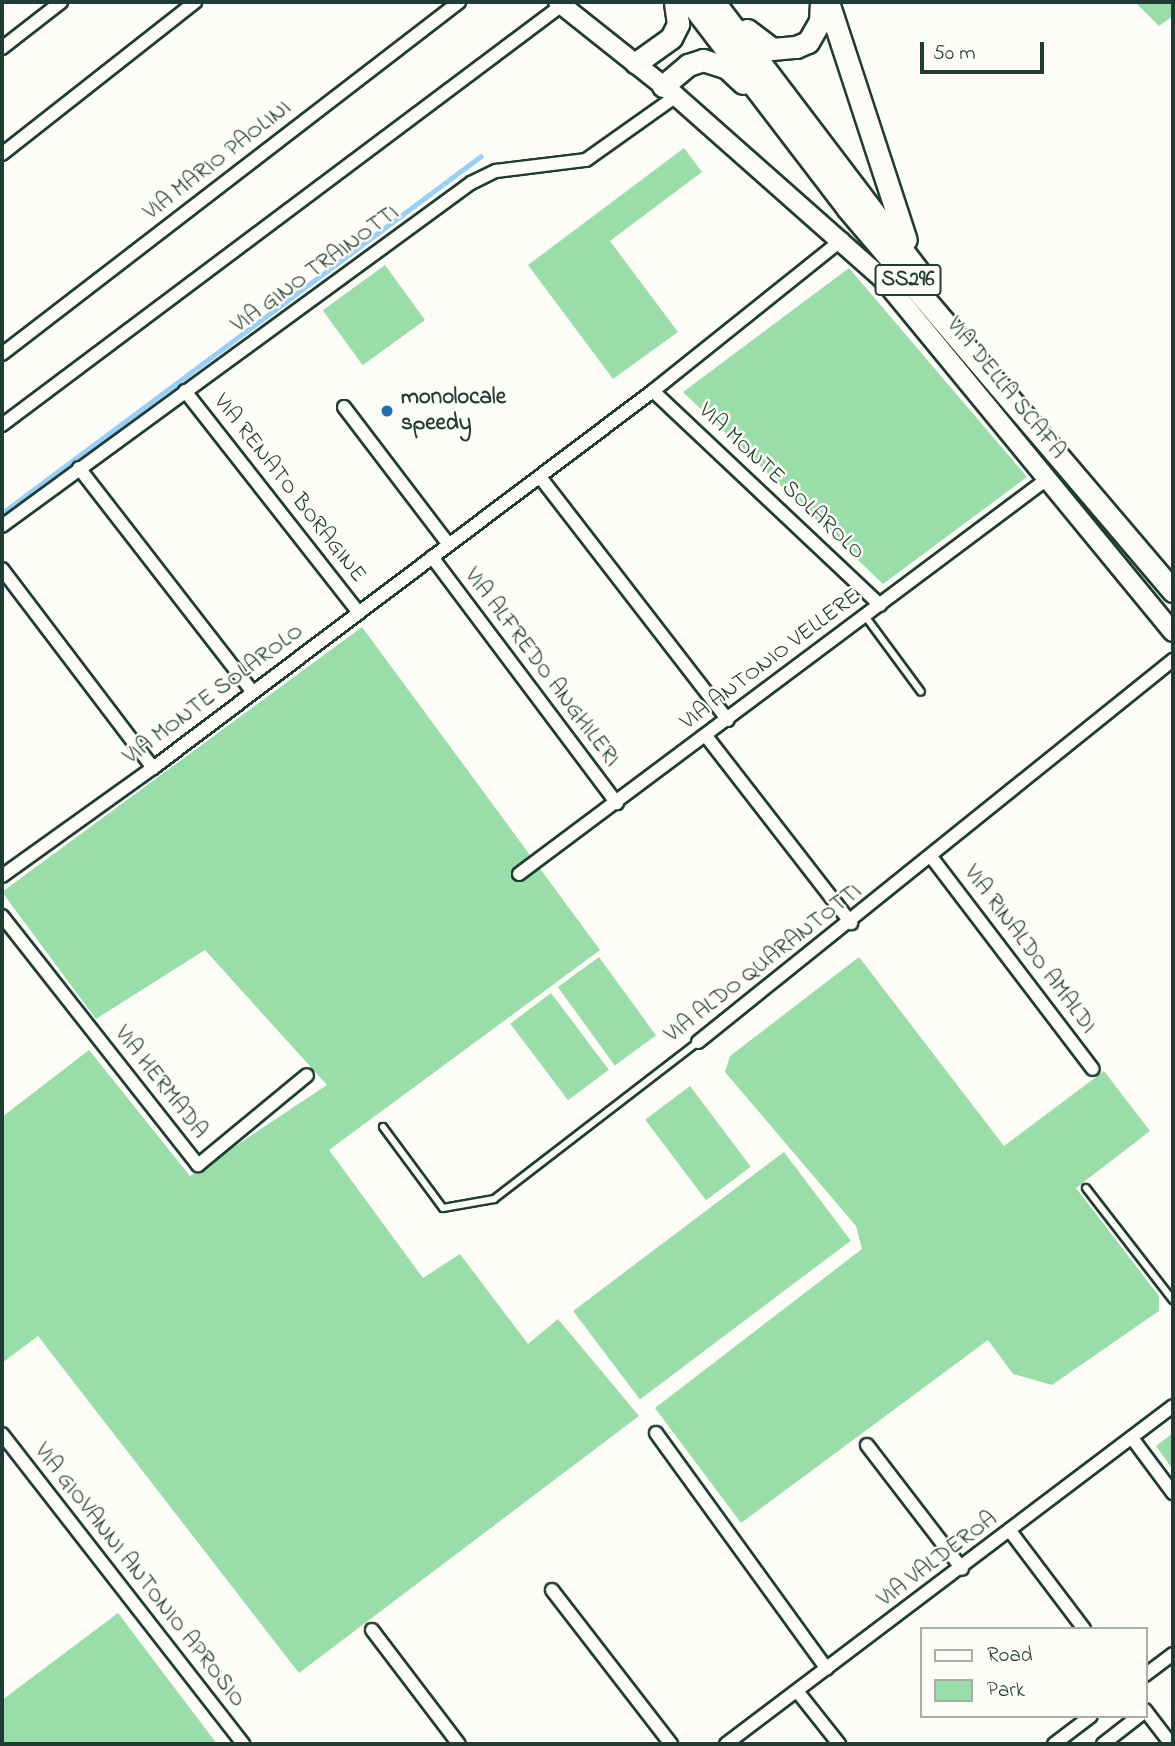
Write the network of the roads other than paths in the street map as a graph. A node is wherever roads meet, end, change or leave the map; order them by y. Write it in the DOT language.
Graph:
graph roads {
  1 [pos="61,2"];
  2 [pos="195,2"];
  3 [pos="459,2"];
  4 [pos="675,2"];
  5 [pos="690,2"];
  6 [pos="714,2"];
  7 [pos="821,2"];
  8 [pos="828,2"];
  9 [pos="560,3"];
  10 [pos="2,48"];
  11 [pos="636,64"];
  12 [pos="669,91"];
  13 [pos="775,113"];
  14 [pos="2,155"];
  15 [pos="843,239"];
  16 [pos="923,277"];
  17 [pos="2,354"];
  18 [pos="185,391"];
  19 [pos="653,391"];
  20 [pos="344,407"];
  21 [pos="2,425"];
  22 [pos="1048,440"];
  23 [pos="79,468"];
  24 [pos="540,477"];
  25 [pos="1047,479"];
  26 [pos="2,526"];
  27 [pos="449,545"];
  28 [pos="432,557"];
  29 [pos="2,569"];
  30 [pos="1173,591"];
  31 [pos="880,605"];
  32 [pos="359,613"];
  33 [pos="865,616"];
  34 [pos="1173,632"];
  35 [pos="1173,660"];
  36 [pos="252,691"];
  37 [pos="921,692"];
  38 [pos="728,720"];
  39 [pos="706,736"];
  40 [pos="153,768"];
  41 [pos="617,803"];
  42 [pos="932,858"];
  43 [pos="519,874"];
  44 [pos="2,876"];
  45 [pos="2,916"];
  46 [pos="851,923"];
  47 [pos="698,1042"];
  48 [pos="1093,1069"];
  49 [pos="307,1074"];
  50 [pos="383,1127"];
  51 [pos="1086,1188"];
  52 [pos="1173,1300"];
  53 [pos="1173,1406"];
  54 [pos="656,1433"];
  55 [pos="2,1434"];
  56 [pos="1132,1438"];
  57 [pos="867,1445"];
  58 [pos="1173,1493"];
  59 [pos="1010,1531"];
  60 [pos="962,1569"];
  61 [pos="552,1590"];
  62 [pos="1082,1627"];
  63 [pos="372,1630"];
  64 [pos="1173,1654"];
  65 [pos="827,1670"];
  66 [pos="1147,1674"];
  67 [pos="797,1691"];
  68 [pos="1147,1714"];
  69 [pos="1088,1718"];
  70 [pos="1136,1718"];
  71 [pos="243,1744"];
  72 [pos="459,1744"];
  73 [pos="671,1744"];
  74 [pos="726,1744"];
  75 [pos="839,1744"];
  76 [pos="1054,1744"];
  77 [pos="1103,1744"];
  78 [pos="1171,1744"];
  1 -- 10 [label="street"];
  2 -- 14 [label="street"];
  3 -- 17 [label="street, VIA MARIO PAOLINI"];
  4 -- 11 [label="main road"];
  5 -- 13 [label="main road, SS296"];
  6 -- 7 [label="main road"];
  6 -- 16 [label="main road, SS296"];
  8 -- 16 [label="main road"];
  9 -- 11 [label="street, VIA DELLA SCAFA"];
  9 -- 21 [label="street"];
  11 -- 12 [label="street, VIA DELLA SCAFA"];
  12 -- 13 [label="main road"];
  12 -- 15 [label="street, VIA DELLA SCAFA"];
  12 -- 18 [label="street, VIA GINO TRAINOTTI"];
  13 -- 22 [label="main road, SS296"];
  15 -- 19 [label="street, VIA MONTE SOLAROLO"];
  15 -- 25 [label="street, VIA DELLA SCAFA"];
  16 -- 22 [label="main road, SS296"];
  18 -- 23 [label="street, VIA GINO TRAINOTTI"];
  18 -- 32 [label="street, VIA RENATO BORAGINE"];
  19 -- 24 [label="street, VIA MONTE SOLAROLO"];
  19 -- 31 [label="street, VIA MONTE SOLAROLO"];
  20 -- 27 [label="street"];
  22 -- 30 [label="main road, SS296"];
  23 -- 26 [label="street, VIA GINO TRAINOTTI"];
  23 -- 36 [label="street"];
  24 -- 27 [label="street, VIA MONTE SOLAROLO"];
  24 -- 38 [label="street"];
  25 -- 31 [label="street, VIA ANTONIO VELLERE"];
  25 -- 34 [label="street, VIA DELLA SCAFA"];
  27 -- 28 [label="street, VIA MONTE SOLAROLO"];
  28 -- 32 [label="street, VIA MONTE SOLAROLO"];
  28 -- 41 [label="street, VIA ALFREDO ANGHILERI"];
  29 -- 40 [label="street"];
  31 -- 33 [label="street, VIA ANTONIO VELLERE"];
  32 -- 36 [label="street, VIA MONTE SOLAROLO"];
  33 -- 37 [label="lane"];
  33 -- 38 [label="street, VIA ANTONIO VELLERE"];
  35 -- 42 [label="street, VIA ALDO QUARANTOTTI"];
  36 -- 40 [label="street, VIA MONTE SOLAROLO"];
  38 -- 39 [label="street, VIA ANTONIO VELLERE"];
  39 -- 41 [label="street, VIA ANTONIO VELLERE"];
  39 -- 46 [label="street"];
  40 -- 44 [label="street, VIA MONTE SOLAROLO"];
  41 -- 43 [label="street, VIA ANTONIO VELLERE"];
  42 -- 46 [label="street, VIA ALDO QUARANTOTTI"];
  42 -- 48 [label="street, VIA RINALDO AMALDI"];
  45 -- 49 [label="street, VIA HERMADA"];
  46 -- 47 [label="street, VIA ALDO QUARANTOTTI"];
  47 -- 50 [label="lane, VIA ALDO QUARANTOTTI"];
  51 -- 52 [label="lane"];
  53 -- 56 [label="street, VIA VALDEROA"];
  54 -- 65 [label="street"];
  55 -- 71 [label="street, VIA GIOVANNI ANTONIO APROSIO"];
  56 -- 58 [label="street"];
  56 -- 59 [label="street, VIA VALDEROA"];
  57 -- 60 [label="street"];
  59 -- 60 [label="street, VIA VALDEROA"];
  59 -- 62 [label="street"];
  60 -- 65 [label="street, VIA VALDEROA"];
  61 -- 73 [label="street"];
  63 -- 72 [label="street"];
  64 -- 66 [label="street"];
  65 -- 67 [label="street, VIA VALDEROA"];
  67 -- 74 [label="street, VIA VALDEROA"];
  67 -- 75 [label="street"];
  68 -- 78 [label="street"];
  69 -- 76 [label="street"];
  70 -- 77 [label="street"];
}
